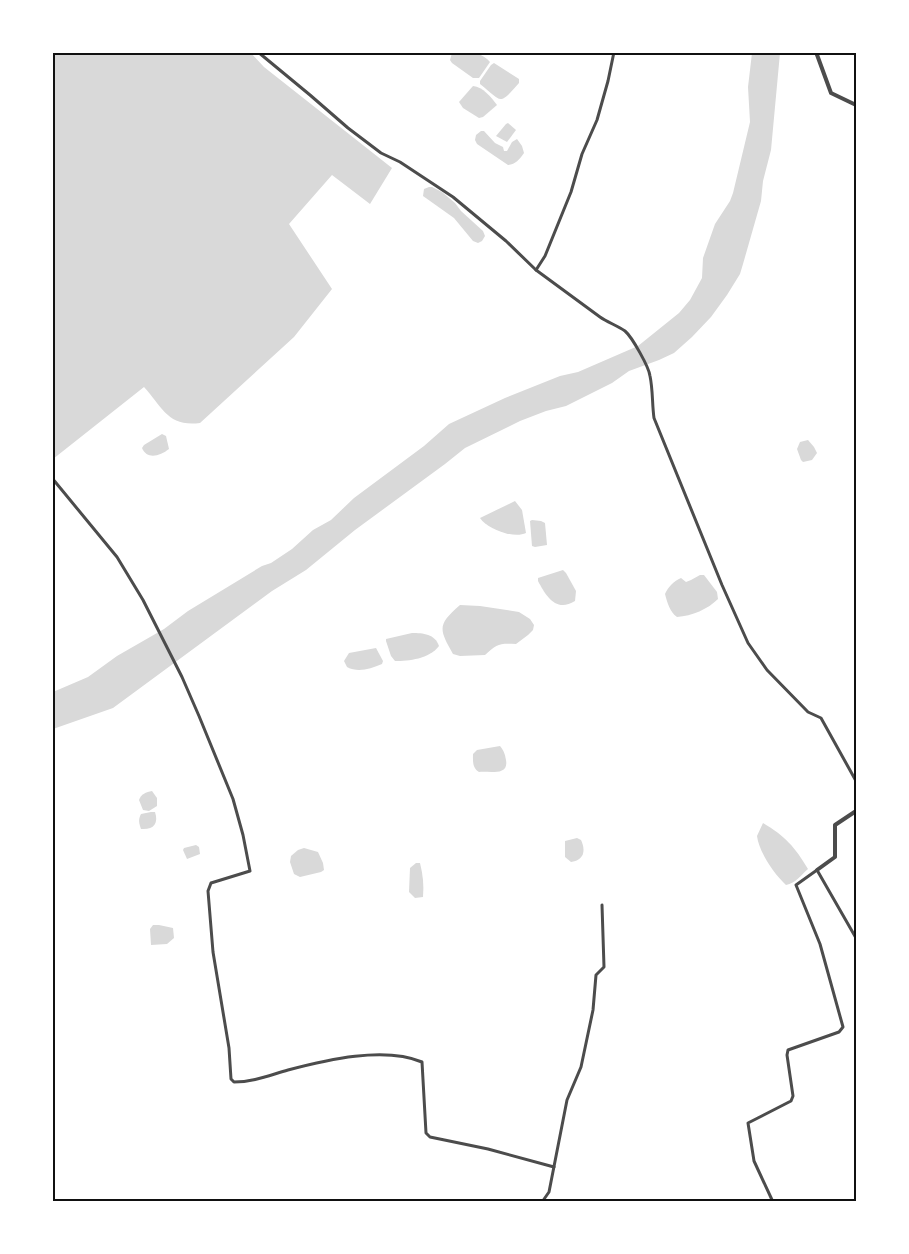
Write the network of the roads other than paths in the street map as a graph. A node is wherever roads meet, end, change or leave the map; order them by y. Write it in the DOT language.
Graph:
graph roads {
  1 [pos="258,52"];
  2 [pos="614,52"];
  3 [pos="816,52"];
  4 [pos="856,105"];
  5 [pos="536,270"];
  6 [pos="52,478"];
  7 [pos="856,781"];
  8 [pos="856,811"];
  9 [pos="817,870"];
  10 [pos="602,905"];
  11 [pos="856,938"];
  12 [pos="554,1167"];
  13 [pos="542,1202"];
  14 [pos="773,1202"];
  1 -- 5 [label="street"];
  2 -- 5 [label="street"];
  3 -- 4 [label="street"];
  5 -- 7 [label="street"];
  6 -- 12 [label="street"];
  8 -- 9 [label="street"];
  9 -- 11 [label="street"];
  9 -- 14 [label="street"];
  10 -- 12 [label="street"];
  12 -- 13 [label="street"];
}
